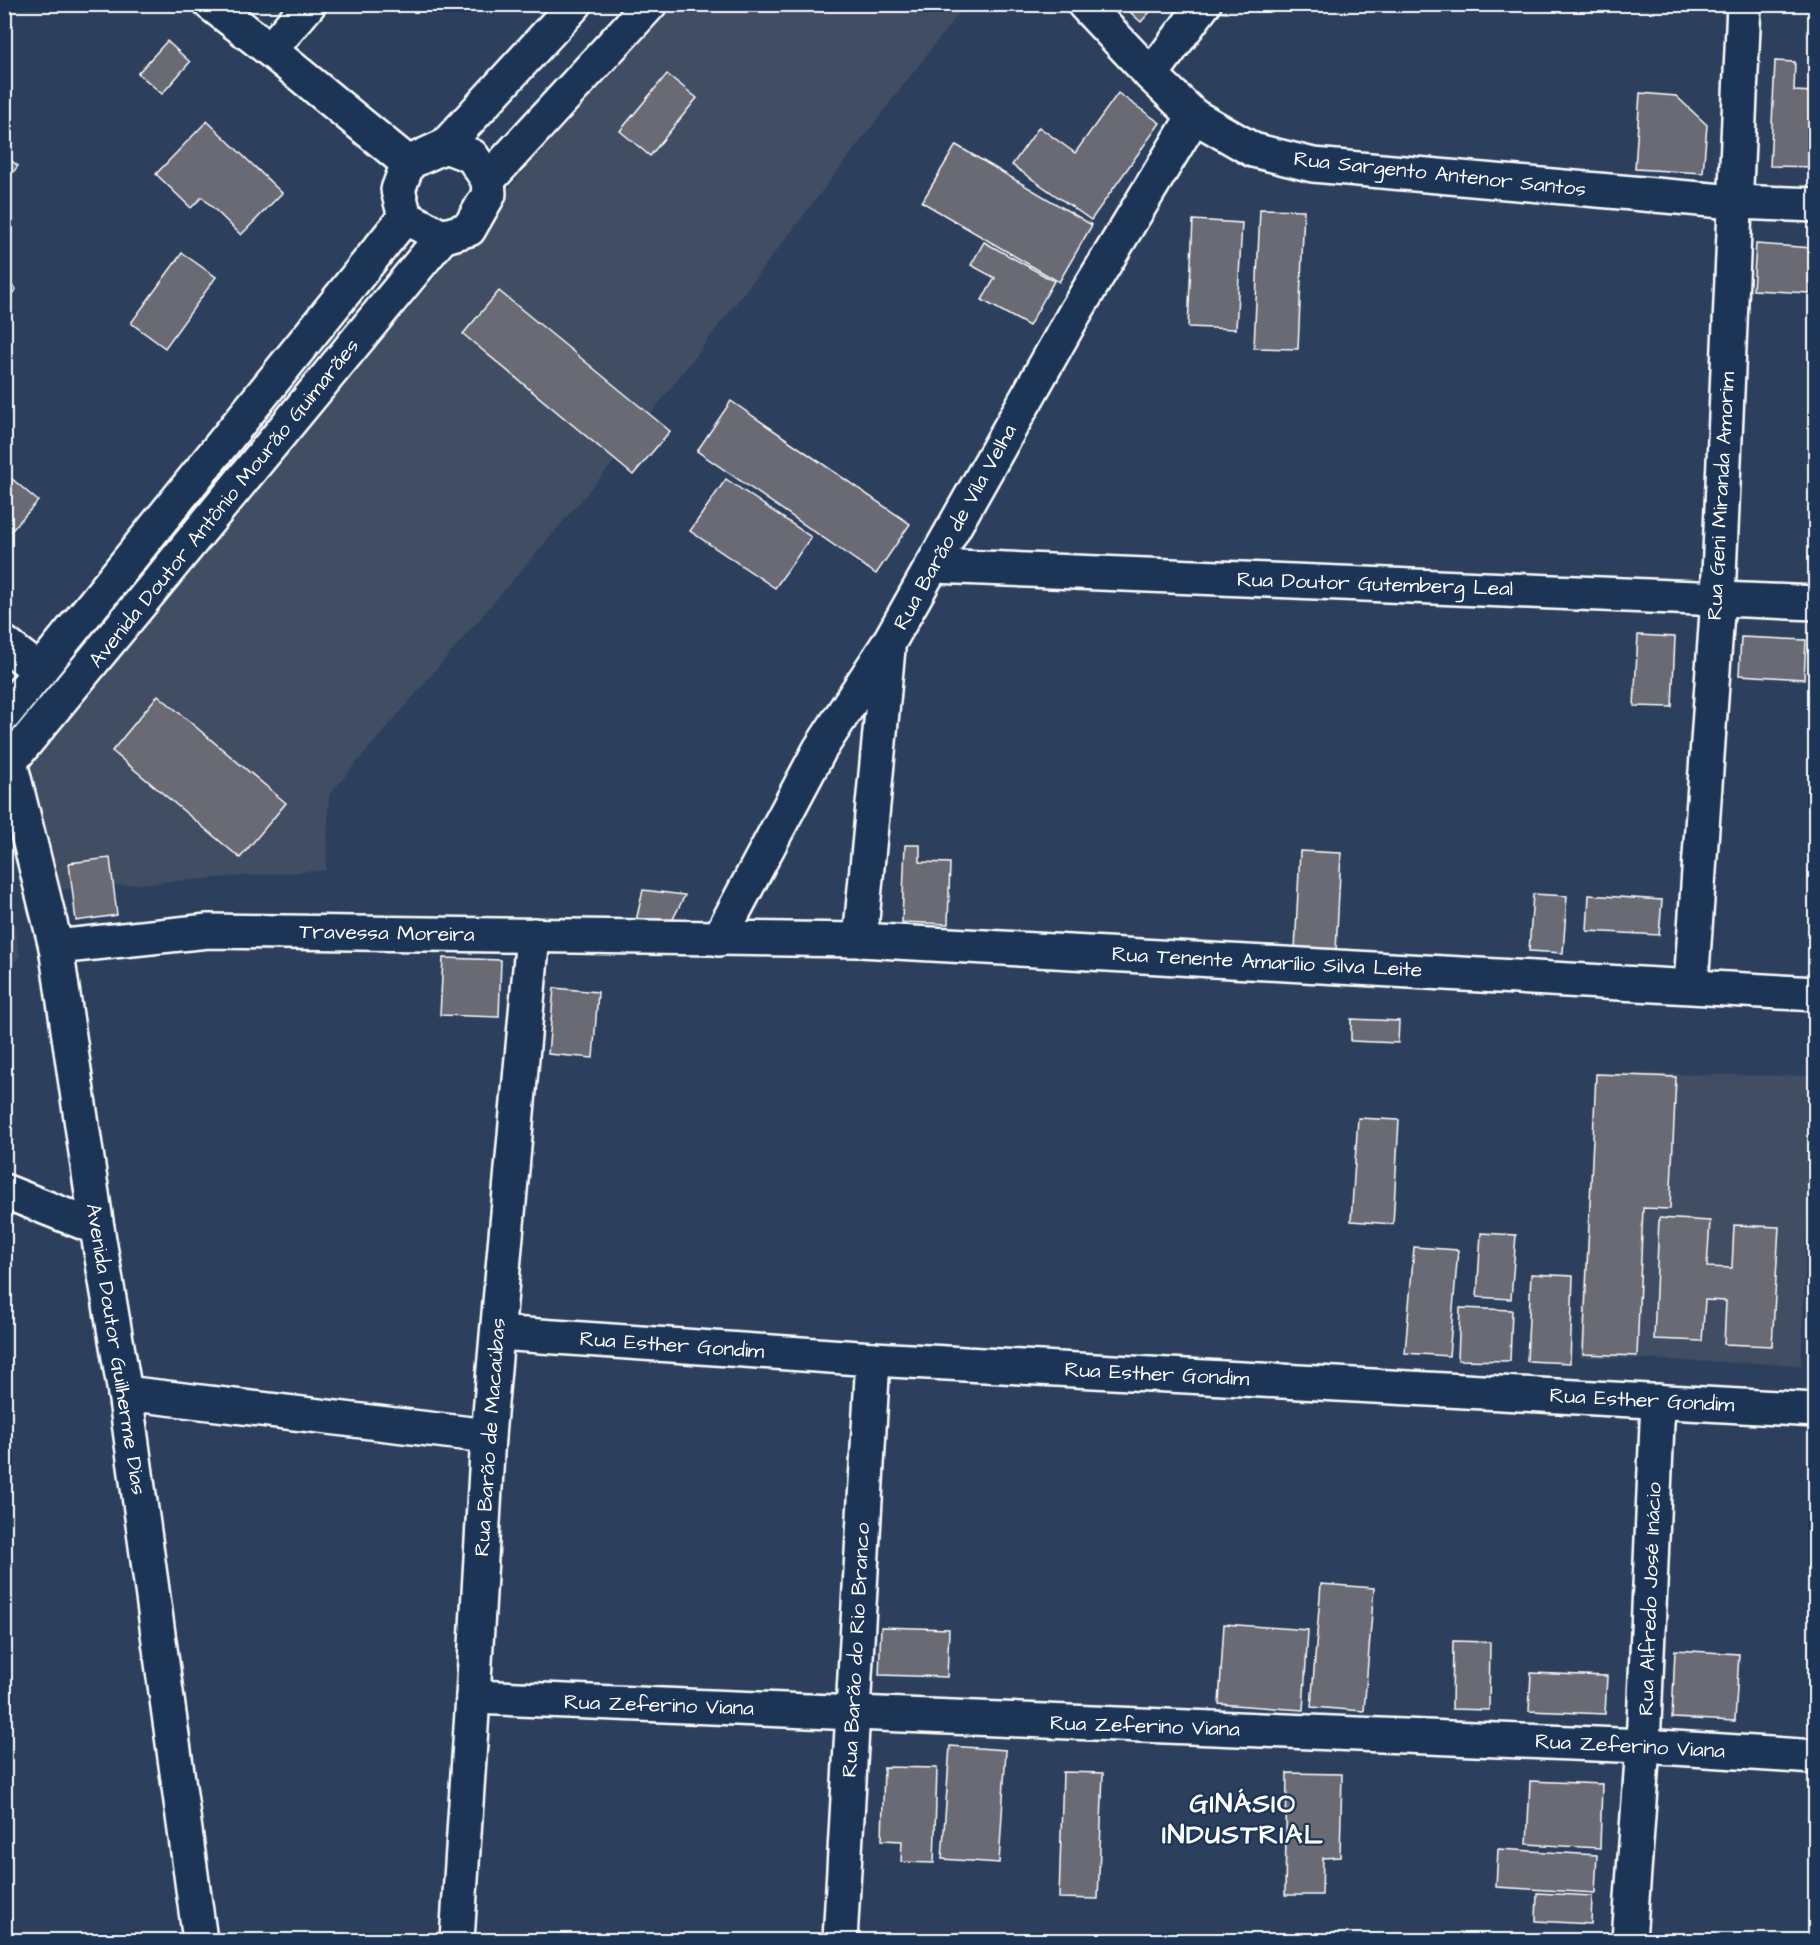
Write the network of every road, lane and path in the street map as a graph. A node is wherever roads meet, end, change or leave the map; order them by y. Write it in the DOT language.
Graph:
graph roads {
  1 [pos="211,4"];
  2 [pos="309,4"];
  3 [pos="575,4"];
  4 [pos="650,4"];
  5 [pos="1084,4"];
  6 [pos="1204,4"];
  7 [pos="1744,4"];
  8 [pos="270,50"];
  9 [pos="1151,75"];
  10 [pos="1194,116"];
  11 [pos="445,146"];
  12 [pos="408,163"];
  13 [pos="488,180"];
  14 [pos="1734,202"];
  15 [pos="1815,205"];
  16 [pos="405,217"];
  17 [pos="442,237"];
  18 [pos="934,566"];
  19 [pos="1718,598"];
  20 [pos="1815,603"];
  21 [pos="4,643"];
  22 [pos="888,644"];
  23 [pos="40,671"];
  24 [pos="4,715"];
  25 [pos="7,766"];
  26 [pos="533,935"];
  27 [pos="719,939"];
  28 [pos="860,940"];
  29 [pos="56,947"];
  30 [pos="1691,986"];
  31 [pos="1815,994"];
  32 [pos="4,1191"];
  33 [pos="97,1228"];
  34 [pos="498,1333"];
  35 [pos="873,1359"];
  36 [pos="125,1393"];
  37 [pos="1658,1401"];
  38 [pos="1815,1410"];
  39 [pos="488,1436"];
  40 [pos="473,1697"];
  41 [pos="852,1714"];
  42 [pos="1643,1746"];
  43 [pos="1815,1757"];
  44 [pos="200,1941"];
  45 [pos="457,1941"];
  46 [pos="840,1941"];
  47 [pos="1629,1941"];
  1 -- 8 [label="street"];
  2 -- 8 [label="street"];
  3 -- 11 [label="street"];
  4 -- 13 [label="street"];
  5 -- 9 [label="street, Rua Sargento Antenor Santos"];
  6 -- 9 [label="street"];
  7 -- 14 [label="street, Rua Geni Miranda Amorim"];
  8 -- 12 [label="street"];
  9 -- 10 [label="street, Rua Sargento Antenor Santos"];
  10 -- 14 [label="street, Rua Sargento Antenor Santos"];
  10 -- 18 [label="street, Rua Barão de Vila Velha"];
  11 -- 12 [label="street"];
  11 -- 13 [label="street"];
  12 -- 16 [label="street"];
  13 -- 17 [label="street"];
  14 -- 15 [label="street, Rua Sargento Antenor Santos"];
  14 -- 19 [label="street, Rua Geni Miranda Amorim"];
  16 -- 17 [label="street"];
  16 -- 23 [label="street, Avenida Doutor Antônio Mourão Guimarães"];
  17 -- 25 [label="street, Avenida Doutor Antônio Mourão Guimarães"];
  18 -- 19 [label="street, Rua Doutor Gutemberg Leal"];
  18 -- 22 [label="street, Rua Barão de Vila Velha"];
  19 -- 20 [label="street, Rua Doutor Gutemberg Leal"];
  19 -- 30 [label="street, Rua Geni Miranda Amorim"];
  21 -- 23 [label="street"];
  22 -- 27 [label="street, Rua Barão de Vila Velha"];
  22 -- 28 [label="street"];
  23 -- 24 [label="street, Avenida Doutor Antônio Mourão Guimarães"];
  25 -- 29 [label="street, Avenida Doutor Guilherme Dias"];
  26 -- 27 [label="street, Travessa Moreira"];
  26 -- 29 [label="street, Travessa Moreira"];
  26 -- 34 [label="street, Rua Barão de Macaúbas"];
  27 -- 28 [label="street, Rua Tenente Amarílio Silva Leite"];
  28 -- 30 [label="street, Rua Tenente Amarílio Silva Leite"];
  29 -- 33 [label="street, Avenida Doutor Guilherme Dias"];
  30 -- 31 [label="street, Rua Tenente Amarílio Silva Leite"];
  32 -- 33 [label="street"];
  33 -- 36 [label="street, Avenida Doutor Guilherme Dias"];
  34 -- 35 [label="street, Rua Esther Gondim"];
  34 -- 39 [label="street, Rua Barão de Macaúbas"];
  35 -- 37 [label="street, Rua Esther Gondim"];
  35 -- 41 [label="street, Rua Barão do Rio Branco"];
  36 -- 39 [label="street"];
  36 -- 44 [label="street, Avenida Doutor Guilherme Dias"];
  37 -- 38 [label="street, Rua Esther Gondim"];
  37 -- 42 [label="street, Rua Alfredo José Inácio"];
  39 -- 40 [label="street, Rua Barão de Macaúbas"];
  40 -- 41 [label="street, Rua Zeferino Viana"];
  40 -- 45 [label="street, Rua Barão de Macaúbas"];
  41 -- 42 [label="street, Rua Zeferino Viana"];
  41 -- 46 [label="street, Rua Barão do Rio Branco"];
  42 -- 43 [label="street, Rua Zeferino Viana"];
  42 -- 47 [label="street, Rua Alfredo José Inácio"];
}
